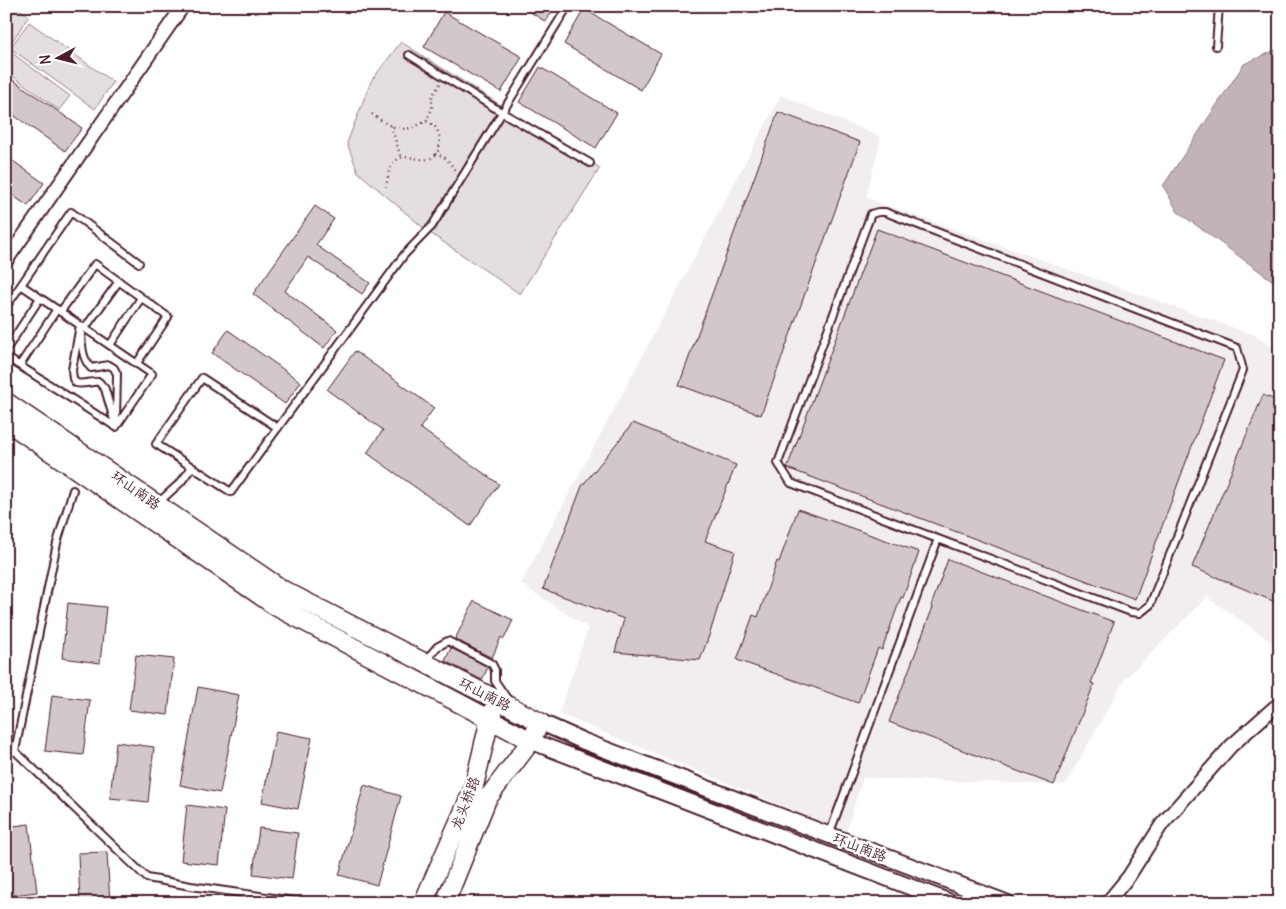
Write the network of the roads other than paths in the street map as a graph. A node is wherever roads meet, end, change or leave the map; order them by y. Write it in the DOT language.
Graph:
graph roads {
  1 [pos="182,6"];
  2 [pos="568,6"];
  3 [pos="1219,6"];
  4 [pos="1216,46"];
  5 [pos="409,55"];
  6 [pos="502,113"];
  7 [pos="590,163"];
  8 [pos="6,260"];
  9 [pos="139,263"];
  10 [pos="119,282"];
  11 [pos="22,285"];
  12 [pos="40,298"];
  13 [pos="141,298"];
  14 [pos="6,307"];
  15 [pos="59,310"];
  16 [pos="83,327"];
  17 [pos="110,345"];
  18 [pos="6,350"];
  19 [pos="6,357"];
  20 [pos="137,363"];
  21 [pos="20,366"];
  22 [pos="6,402"];
  23 [pos="6,421"];
  24 [pos="116,427"];
  25 [pos="278,428"];
  26 [pos="192,467"];
  27 [pos="73,490"];
  28 [pos="157,504"];
  29 [pos="938,539"];
  30 [pos="424,662"];
  31 [pos="497,700"];
  32 [pos="1280,704"];
  33 [pos="515,709"];
  34 [pos="490,719"];
  35 [pos="540,722"];
  36 [pos="532,741"];
  37 [pos="15,751"];
  38 [pos="6,753"];
  39 [pos="829,835"];
  40 [pos="308,903"];
  41 [pos="423,903"];
  42 [pos="445,903"];
  43 [pos="952,903"];
  44 [pos="1007,903"];
  45 [pos="1107,903"];
  1 -- 8 [label="street"];
  2 -- 6 [label="lane"];
  3 -- 4 [label="lane"];
  5 -- 6 [label="lane"];
  6 -- 7 [label="lane"];
  6 -- 25 [label="lane"];
  9 -- 11 [label="lane"];
  10 -- 13 [label="lane"];
  10 -- 15 [label="lane"];
  10 -- 16 [label="lane"];
  11 -- 12 [label="lane"];
  11 -- 14 [label="lane"];
  12 -- 15 [label="lane"];
  12 -- 18 [label="lane"];
  13 -- 17 [label="lane"];
  13 -- 20 [label="lane"];
  15 -- 16 [label="lane"];
  15 -- 21 [label="lane"];
  16 -- 17 [label="lane"];
  16 -- 24 [label="lane"];
  16 -- 24 [label="lane"];
  17 -- 20 [label="lane"];
  19 -- 21 [label="lane"];
  20 -- 24 [label="lane"];
  21 -- 24 [label="lane"];
  22 -- 28 [label="main road, 环山南路"];
  23 -- 34 [label="main road, 环山南路"];
  25 -- 26 [label="lane"];
  25 -- 26 [label="lane"];
  26 -- 28 [label="lane"];
  27 -- 37 [label="lane"];
  28 -- 30 [label="main road, 环山南路"];
  29 -- 29 [label="lane"];
  29 -- 39 [label="lane"];
  30 -- 31 [label="main road, 环山南路"];
  30 -- 33 [label="lane"];
  31 -- 33 [label="main road, 环山南路"];
  31 -- 34 [label="main road, 龙头桥路"];
  32 -- 45 [label="street"];
  33 -- 35 [label="main road, 环山南路"];
  34 -- 36 [label="main road, 环山南路"];
  34 -- 41 [label="main road, 龙头桥路"];
  35 -- 36 [label="main road, 龙头桥路"];
  35 -- 39 [label="street, 环山南路"];
  36 -- 42 [label="main road, 龙头桥路"];
  36 -- 43 [label="street, 环山南路"];
  37 -- 38 [label="lane"];
  37 -- 40 [label="lane"];
  39 -- 44 [label="street, 环山南路"];
}
